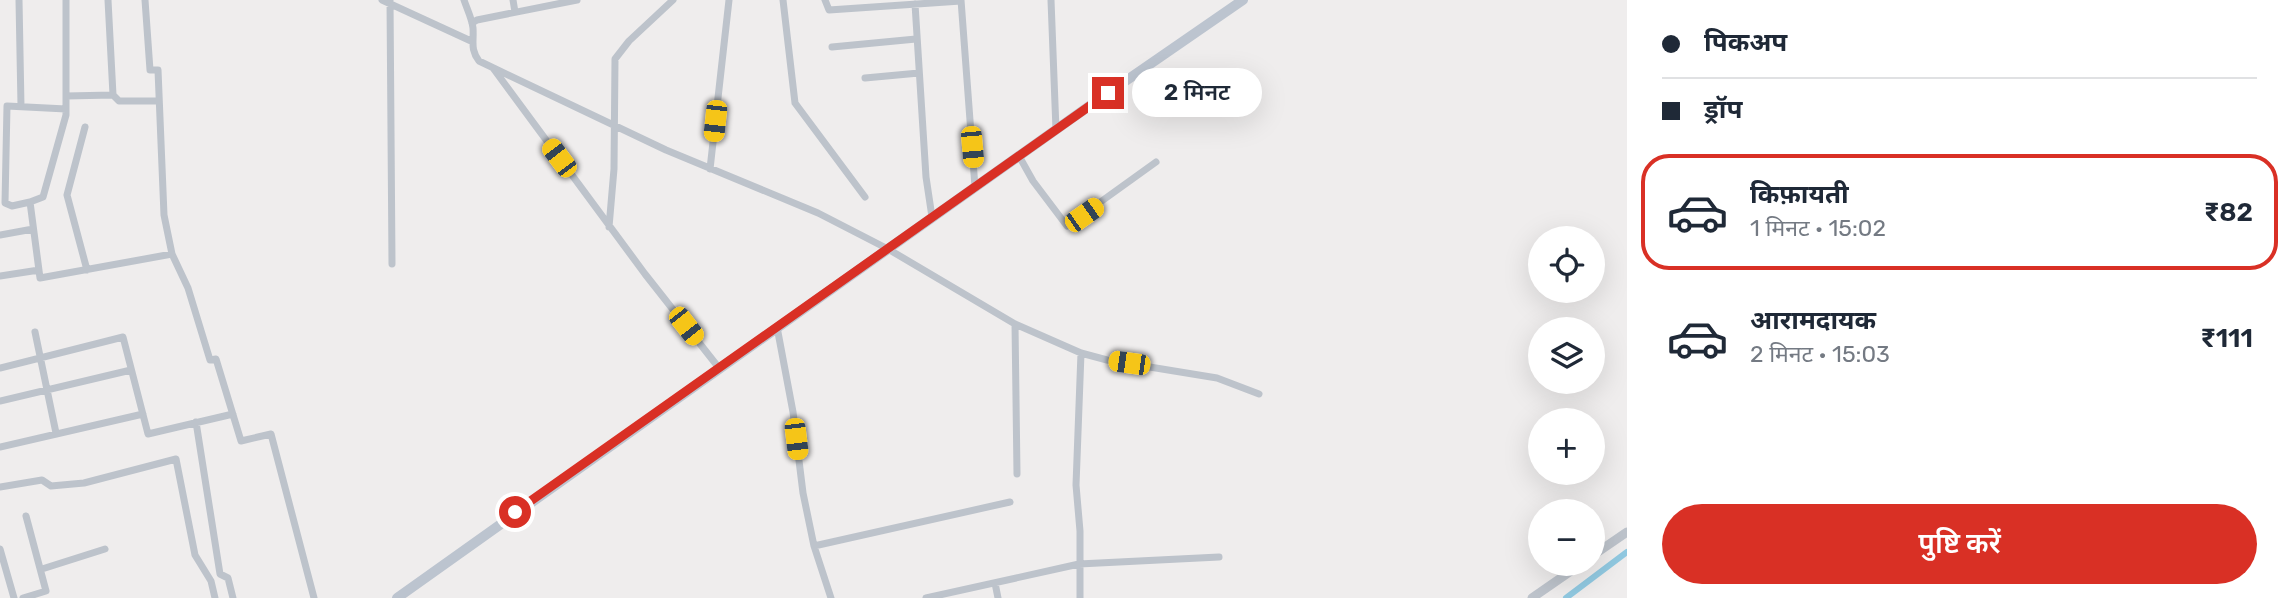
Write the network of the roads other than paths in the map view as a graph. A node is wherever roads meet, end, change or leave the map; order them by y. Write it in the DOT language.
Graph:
graph roads {
  1 [pos="19,0"];
  2 [pos="66,0"];
  3 [pos="107,0"];
  4 [pos="145,0"];
  5 [pos="464,0"];
  6 [pos="513,0"];
  7 [pos="577,0"];
  8 [pos="673,0"];
  9 [pos="729,0"];
  10 [pos="783,0"];
  11 [pos="825,0"];
  12 [pos="961,0"];
  13 [pos="1051,0"];
  14 [pos="1243,0"];
  15 [pos="387,1"];
  16 [pos="915,4"];
  17 [pos="515,12"];
  18 [pos="472,23"];
  19 [pos="916,39"];
  20 [pos="471,41"];
  21 [pos="832,47"];
  22 [pos="493,68"];
  23 [pos="919,73"];
  24 [pos="865,78"];
  25 [pos="113,95"];
  26 [pos="66,96"];
  27 [pos="159,102"];
  28 [pos="21,106"];
  29 [pos="66,109"];
  30 [pos="613,125"];
  31 [pos="85,127"];
  32 [pos="1056,130"];
  33 [pos="1019,156"];
  34 [pos="1156,162"];
  35 [pos="710,169"];
  36 [pos="975,187"];
  37 [pos="865,197"];
  38 [pos="30,202"];
  39 [pos="932,217"];
  40 [pos="610,227"];
  41 [pos="33,229"];
  42 [pos="0,234"];
  43 [pos="888,249"];
  44 [pos="173,254"];
  45 [pos="392,264"];
  46 [pos="39,270"];
  47 [pos="87,270"];
  48 [pos="0,276"];
  49 [pos="1016,324"];
  50 [pos="777,327"];
  51 [pos="35,332"];
  52 [pos="1081,353"];
  53 [pos="40,357"];
  54 [pos="0,368"];
  55 [pos="719,368"];
  56 [pos="131,370"];
  57 [pos="47,391"];
  58 [pos="1259,394"];
  59 [pos="0,401"];
  60 [pos="143,414"];
  61 [pos="233,414"];
  62 [pos="196,422"];
  63 [pos="56,433"];
  64 [pos="0,447"];
  65 [pos="1017,474"];
  66 [pos="0,487"];
  67 [pos="1010,502"];
  68 [pos="26,516"];
  69 [pos="1627,532"];
  70 [pos="814,546"];
  71 [pos="1605,547"];
  72 [pos="0,549"];
  73 [pos="105,549"];
  74 [pos="1219,558"];
  75 [pos="1079,564"];
  76 [pos="42,569"];
  77 [pos="1564,576"];
  78 [pos="995,583"];
  79 [pos="14,598"];
  80 [pos="23,598"];
  81 [pos="215,598"];
  82 [pos="233,598"];
  83 [pos="314,598"];
  84 [pos="397,598"];
  85 [pos="831,598"];
  86 [pos="926,598"];
  87 [pos="998,598"];
  88 [pos="1078,598"];
  89 [pos="1532,598"];
  1 -- 28 [label="street"];
  2 -- 26 [label="street"];
  3 -- 25 [label="street"];
  4 -- 27 [label="street"];
  5 -- 18 [label="street"];
  6 -- 17 [label="street"];
  7 -- 17 [label="street"];
  8 -- 30 [label="street"];
  9 -- 35 [label="street"];
  10 -- 37 [label="street"];
  11 -- 16 [label="street"];
  12 -- 16 [label="street"];
  12 -- 36 [label="street"];
  13 -- 32 [label="street"];
  14 -- 32 [label="main road"];
  15 -- 20 [label="street"];
  15 -- 45 [label="street"];
  16 -- 19 [label="street"];
  17 -- 18 [label="street"];
  18 -- 20 [label="street"];
  19 -- 21 [label="street"];
  19 -- 23 [label="street"];
  20 -- 22 [label="street"];
  22 -- 30 [label="street"];
  22 -- 40 [label="street"];
  23 -- 24 [label="street"];
  23 -- 39 [label="street"];
  25 -- 26 [label="street"];
  25 -- 27 [label="street"];
  26 -- 29 [label="street"];
  27 -- 44 [label="street"];
  28 -- 29 [label="street"];
  28 -- 38 [label="street"];
  29 -- 38 [label="street"];
  30 -- 35 [label="street"];
  30 -- 40 [label="street"];
  31 -- 47 [label="street"];
  32 -- 33 [label="main road"];
  33 -- 34 [label="street"];
  33 -- 36 [label="main road"];
  35 -- 43 [label="street"];
  36 -- 39 [label="main road"];
  38 -- 41 [label="street"];
  39 -- 43 [label="main road"];
  40 -- 55 [label="street"];
  41 -- 42 [label="street"];
  41 -- 46 [label="street"];
  43 -- 49 [label="street"];
  43 -- 50 [label="main road"];
  44 -- 47 [label="street"];
  44 -- 61 [label="street"];
  46 -- 47 [label="street"];
  46 -- 48 [label="street"];
  49 -- 52 [label="street"];
  49 -- 65 [label="street"];
  50 -- 55 [label="main road"];
  50 -- 70 [label="street"];
  51 -- 53 [label="street"];
  52 -- 58 [label="street"];
  52 -- 75 [label="street"];
  53 -- 54 [label="street"];
  53 -- 56 [label="street"];
  53 -- 57 [label="street"];
  55 -- 84 [label="main road"];
  56 -- 57 [label="street"];
  56 -- 60 [label="street"];
  57 -- 59 [label="street"];
  57 -- 63 [label="street"];
  60 -- 62 [label="street"];
  60 -- 63 [label="street"];
  61 -- 62 [label="street"];
  61 -- 83 [label="street"];
  62 -- 82 [label="street"];
  63 -- 64 [label="street"];
  66 -- 81 [label="street"];
  67 -- 70 [label="street"];
  68 -- 76 [label="street"];
  69 -- 71 [label="street"];
  70 -- 85 [label="street"];
  72 -- 79 [label="street"];
  73 -- 76 [label="street"];
  74 -- 75 [label="street"];
  75 -- 78 [label="street"];
  75 -- 88 [label="street"];
  76 -- 80 [label="street"];
  77 -- 89 [label="street"];
  78 -- 86 [label="street"];
  78 -- 87 [label="street"];
}
